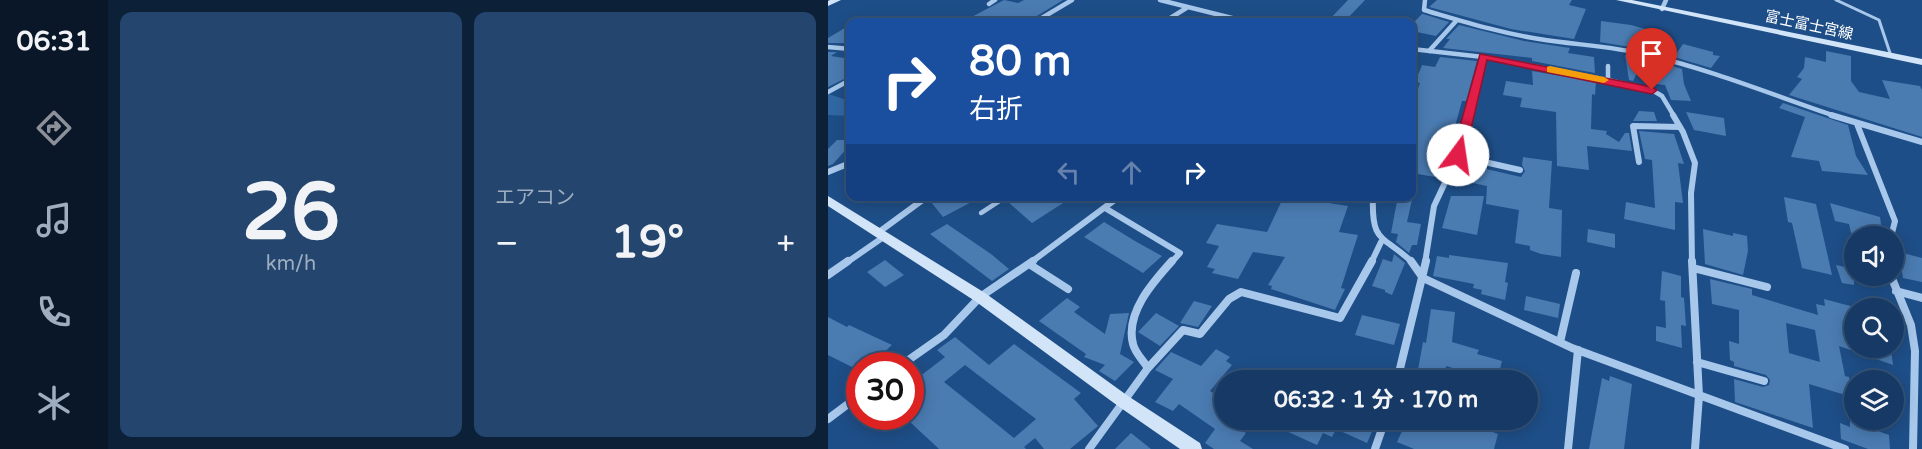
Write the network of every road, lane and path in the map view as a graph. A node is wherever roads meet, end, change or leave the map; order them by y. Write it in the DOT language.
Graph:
graph roads {
  1 [pos="837,0"];
  2 [pos="995,0"];
  3 [pos="1072,0"];
  4 [pos="1160,0"];
  5 [pos="1425,0"];
  6 [pos="1620,0"];
  7 [pos="1836,0"];
  8 [pos="1171,1"];
  9 [pos="828,4"];
  10 [pos="988,4"];
  11 [pos="1664,4"];
  12 [pos="1188,7"];
  13 [pos="1042,18"];
  14 [pos="1170,18"];
  15 [pos="1232,18"];
  16 [pos="1457,20"];
  17 [pos="828,47"];
  18 [pos="846,49"];
  19 [pos="1416,49"];
  20 [pos="1429,51"];
  21 [pos="1891,56"];
  22 [pos="1483,57"];
  23 [pos="1922,62"];
  24 [pos="1608,66"];
  25 [pos="1608,81"];
  26 [pos="846,82"];
  27 [pos="828,92"];
  28 [pos="1857,124"];
  29 [pos="1680,128"];
  30 [pos="1922,142"];
  31 [pos="1458,156"];
  32 [pos="1639,162"];
  33 [pos="846,165"];
  34 [pos="1520,170"];
  35 [pos="828,172"];
  36 [pos="828,200"];
  37 [pos="921,201"];
  38 [pos="999,201"];
  39 [pos="1114,201"];
  40 [pos="1373,201"];
  41 [pos="1105,208"];
  42 [pos="981,213"];
  43 [pos="1894,226"];
  44 [pos="882,234"];
  45 [pos="1381,242"];
  46 [pos="1029,264"];
  47 [pos="1693,268"];
  48 [pos="1576,273"];
  49 [pos="828,275"];
  50 [pos="1423,278"];
  51 [pos="1894,286"];
  52 [pos="1767,287"];
  53 [pos="1068,290"];
  54 [pos="1896,291"];
  55 [pos="980,297"];
  56 [pos="1922,298"];
  57 [pos="1560,342"];
  58 [pos="1578,350"];
  59 [pos="920,352"];
  60 [pos="1697,362"];
  61 [pos="1148,368"];
  62 [pos="1400,370"];
  63 [pos="1764,381"];
  64 [pos="1699,396"];
  65 [pos="1123,401"];
  66 [pos="846,406"];
  67 [pos="828,419"];
  68 [pos="1381,430"];
  69 [pos="1918,430"];
  70 [pos="1089,449"];
  71 [pos="1194,449"];
  72 [pos="1374,449"];
  73 [pos="1568,449"];
  74 [pos="1695,449"];
  75 [pos="1845,449"];
  76 [pos="1913,449"];
  1 -- 9 [label="street"];
  2 -- 10 [label="street"];
  3 -- 13 [label="street"];
  4 -- 8 [label="street"];
  5 -- 16 [label="street"];
  6 -- 11 [label="street, 富士富士宮線"];
  7 -- 21 [label="lane"];
  8 -- 12 [label="street"];
  11 -- 21 [label="street, 富士富士宮線"];
  12 -- 14 [label="street"];
  12 -- 15 [label="street"];
  16 -- 20 [label="street"];
  16 -- 28 [label="street"];
  17 -- 18 [label="street"];
  19 -- 20 [label="street"];
  20 -- 22 [label="street"];
  21 -- 23 [label="street, 富士富士宮線"];
  22 -- 25 [label="street"];
  22 -- 31 [label="street"];
  24 -- 25 [label="street"];
  25 -- 29 [label="street"];
  26 -- 27 [label="street"];
  28 -- 30 [label="street"];
  28 -- 43 [label="street"];
  29 -- 32 [label="street"];
  29 -- 47 [label="street"];
  31 -- 34 [label="street"];
  31 -- 50 [label="street"];
  33 -- 35 [label="street"];
  36 -- 44 [label="street"];
  37 -- 44 [label="street"];
  38 -- 42 [label="lane"];
  39 -- 41 [label="street"];
  40 -- 45 [label="street"];
  41 -- 46 [label="street"];
  41 -- 61 [label="street"];
  44 -- 49 [label="street"];
  44 -- 55 [label="street"];
  45 -- 50 [label="street"];
  45 -- 61 [label="street"];
  46 -- 53 [label="street"];
  46 -- 55 [label="street"];
  47 -- 52 [label="street"];
  47 -- 60 [label="street"];
  48 -- 57 [label="street"];
  50 -- 57 [label="street"];
  50 -- 62 [label="street"];
  51 -- 54 [label="street"];
  54 -- 56 [label="street"];
  54 -- 69 [label="street"];
  55 -- 59 [label="street"];
  55 -- 65 [label="street"];
  57 -- 58 [label="street"];
  58 -- 64 [label="street"];
  58 -- 73 [label="street"];
  60 -- 63 [label="street"];
  60 -- 64 [label="street"];
  61 -- 65 [label="street"];
  64 -- 74 [label="street"];
  64 -- 75 [label="street"];
  65 -- 70 [label="street"];
  65 -- 71 [label="street"];
  66 -- 67 [label="street"];
  68 -- 72 [label="street"];
  69 -- 76 [label="street"];
}
